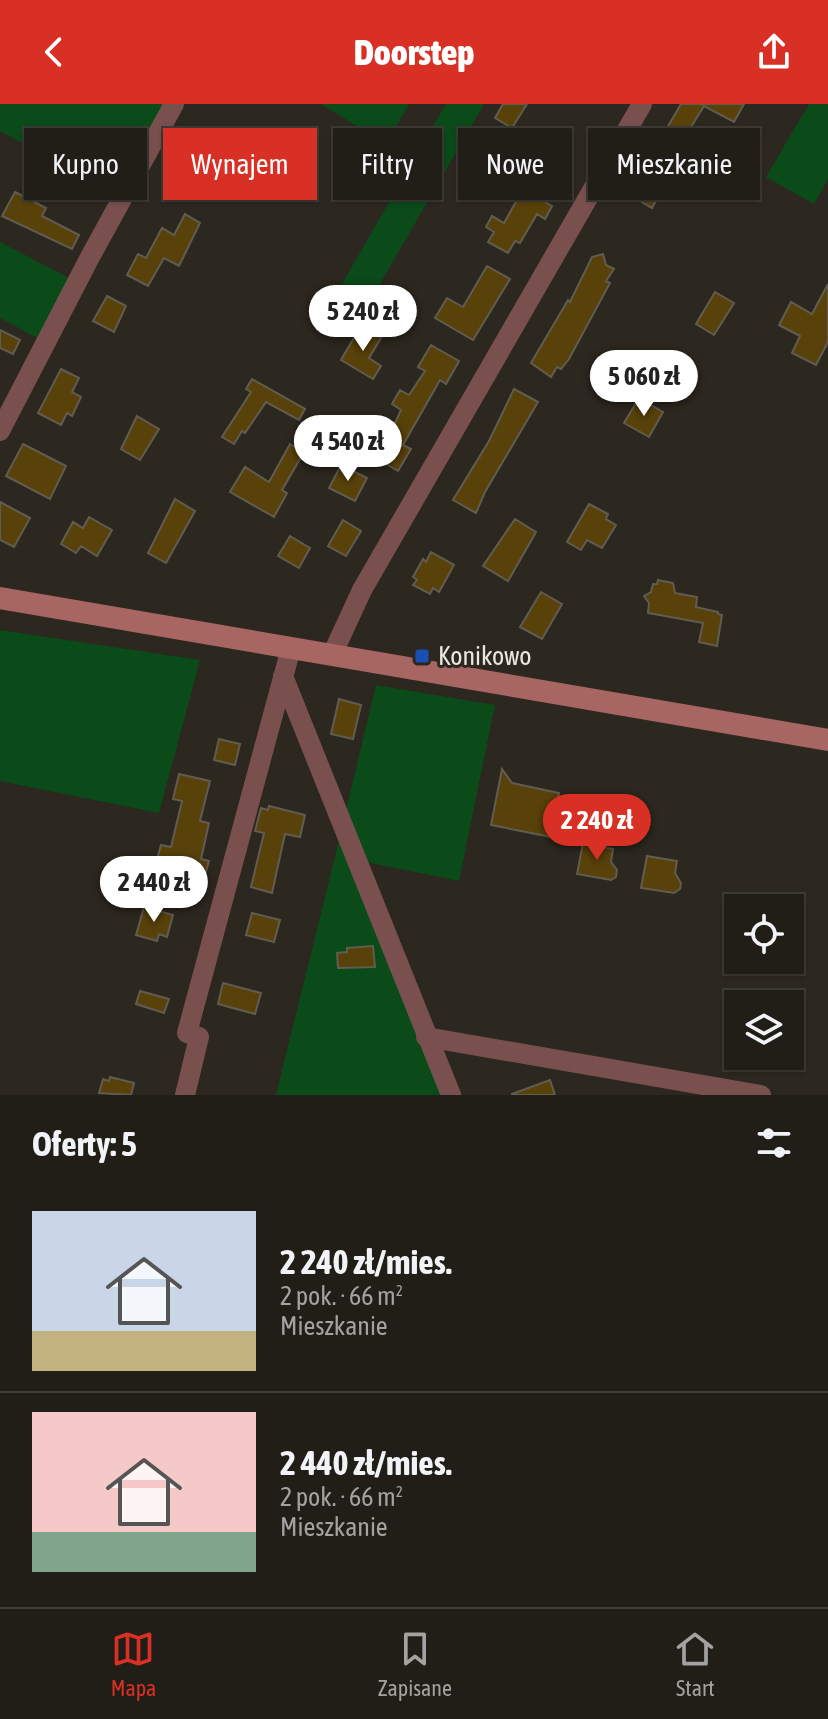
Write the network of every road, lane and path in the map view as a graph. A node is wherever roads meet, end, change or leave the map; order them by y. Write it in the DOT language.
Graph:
graph roads {
  1 [pos="174,104"];
  2 [pos="642,104"];
  3 [pos="0,431"];
  4 [pos="0,598"];
  5 [pos="291,648"];
  6 [pos="332,655"];
  7 [pos="283,676"];
  8 [pos="828,740"];
  9 [pos="426,1037"];
  10 [pos="185,1095"];
  11 [pos="451,1095"];
  12 [pos="761,1095"];
  1 -- 3 [label="street"];
  2 -- 6 [label="street"];
  4 -- 5 [label="main road"];
  5 -- 6 [label="main road"];
  5 -- 7 [label="street"];
  6 -- 8 [label="main road"];
  7 -- 9 [label="street"];
  7 -- 10 [label="street"];
  9 -- 11 [label="street"];
  9 -- 12 [label="street"];
}
